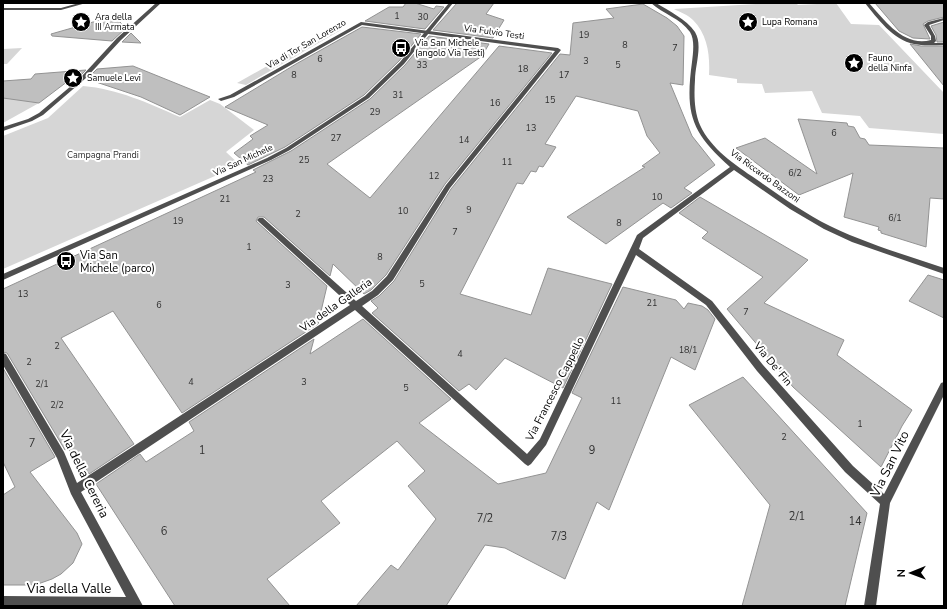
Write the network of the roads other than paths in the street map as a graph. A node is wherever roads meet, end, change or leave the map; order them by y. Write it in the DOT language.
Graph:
graph roads {
  1 [pos="84,3"];
  2 [pos="159,3"];
  3 [pos="451,3"];
  4 [pos="653,3"];
  5 [pos="867,3"];
  6 [pos="3,9"];
  7 [pos="944,20"];
  8 [pos="428,31"];
  9 [pos="924,43"];
  10 [pos="944,44"];
  11 [pos="558,50"];
  12 [pos="221,99"];
  13 [pos="3,129"];
  14 [pos="734,167"];
  15 [pos="262,220"];
  16 [pos="636,250"];
  17 [pos="944,271"];
  18 [pos="3,277"];
  19 [pos="356,306"];
  20 [pos="3,357"];
  21 [pos="944,386"];
  22 [pos="75,490"];
  23 [pos="885,502"];
  24 [pos="3,602"];
  25 [pos="135,604"];
  26 [pos="870,606"];
  1 -- 6 [label="street"];
  2 -- 13 [label="street"];
  3 -- 8 [label="street, Via San Michele"];
  4 -- 14 [label="street, Via Riccardo Bazzoni"];
  5 -- 9 [label="street"];
  7 -- 9 [label="street"];
  8 -- 11 [label="street, Via Fulvio Testi"];
  8 -- 12 [label="street, Via di Tor San Lorenzo"];
  8 -- 18 [label="street, Via San Michele"];
  9 -- 10 [label="street"];
  11 -- 19 [label="street, Via della Galleria"];
  14 -- 16 [label="street, Via Francesco Cappello"];
  14 -- 17 [label="street, Via Riccardo Bazzoni"];
  15 -- 19 [label="street, Via Francesco Cappello"];
  16 -- 19 [label="street, Via Francesco Cappello"];
  16 -- 23 [label="street, Via De' Fin"];
  19 -- 22 [label="street, Via della Galleria"];
  20 -- 22 [label="street, Via della Cereria"];
  21 -- 23 [label="street, Via San Vito"];
  22 -- 25 [label="street, Via della Cereria"];
  23 -- 26 [label="street, Via San Vito"];
  24 -- 25 [label="street, Via della Valle"];
}
